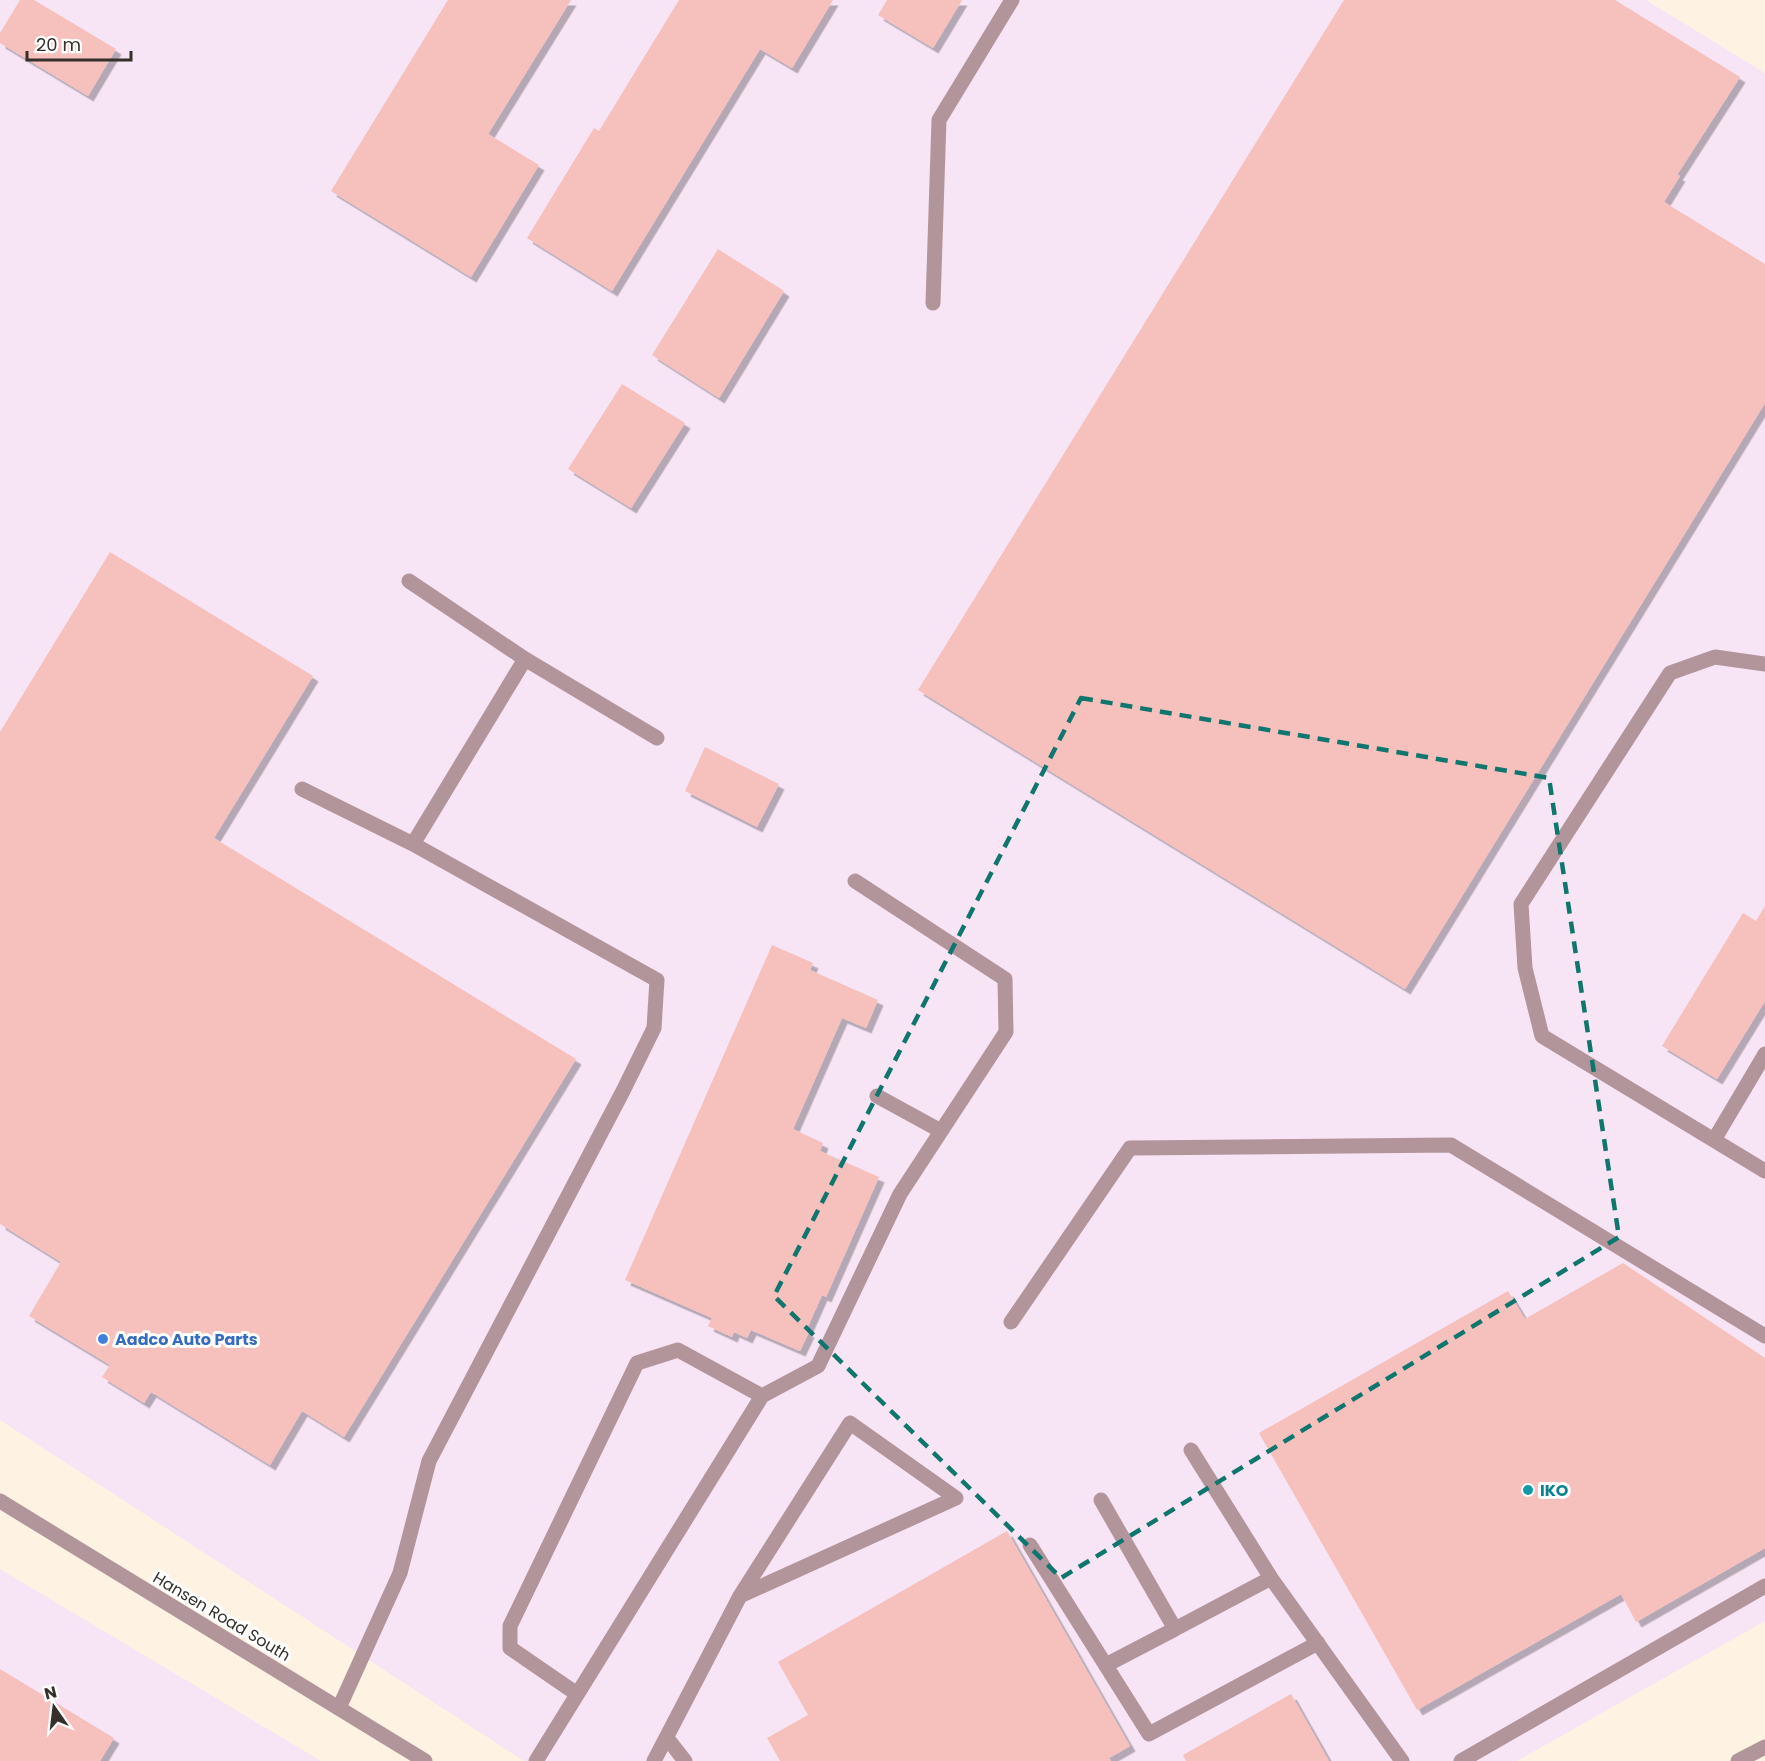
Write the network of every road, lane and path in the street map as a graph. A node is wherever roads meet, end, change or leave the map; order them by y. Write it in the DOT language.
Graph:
graph roads {
  1 [pos="1012,0"];
  2 [pos="933,303"];
  3 [pos="409,580"];
  4 [pos="525,659"];
  5 [pos="1765,664"];
  6 [pos="657,738"];
  7 [pos="302,789"];
  8 [pos="413,844"];
  9 [pos="855,880"];
  10 [pos="1765,1054"];
  11 [pos="877,1096"];
  12 [pos="941,1131"];
  13 [pos="1714,1140"];
  14 [pos="1765,1171"];
  15 [pos="1011,1322"];
  16 [pos="1765,1336"];
  17 [pos="762,1396"];
  18 [pos="1191,1450"];
  19 [pos="1101,1500"];
  20 [pos="0,1501"];
  21 [pos="1030,1545"];
  22 [pos="1271,1578"];
  23 [pos="1765,1586"];
  24 [pos="740,1596"];
  25 [pos="1175,1629"];
  26 [pos="1318,1643"];
  27 [pos="1106,1665"];
  28 [pos="577,1694"];
  29 [pos="339,1708"];
  30 [pos="667,1738"];
  31 [pos="1765,1746"];
  32 [pos="425,1761"];
  33 [pos="536,1761"];
  34 [pos="654,1761"];
  35 [pos="685,1761"];
  36 [pos="1402,1761"];
  37 [pos="1461,1761"];
  38 [pos="1738,1761"];
  1 -- 2 [label="street"];
  3 -- 4 [label="street"];
  4 -- 6 [label="street"];
  4 -- 8 [label="street"];
  5 -- 13 [label="street"];
  7 -- 8 [label="street"];
  8 -- 29 [label="street"];
  9 -- 12 [label="street"];
  10 -- 13 [label="street"];
  11 -- 12 [label="street"];
  12 -- 17 [label="street"];
  13 -- 14 [label="street"];
  15 -- 16 [label="street"];
  17 -- 28 [label="street"];
  17 -- 28 [label="street"];
  18 -- 22 [label="street"];
  19 -- 25 [label="street"];
  20 -- 29 [label="street, Hansen Road South"];
  21 -- 27 [label="street"];
  22 -- 25 [label="street"];
  22 -- 26 [label="street"];
  23 -- 37 [label="street"];
  24 -- 24 [label="street"];
  24 -- 30 [label="street"];
  25 -- 27 [label="street"];
  26 -- 27 [label="street"];
  26 -- 36 [label="street"];
  28 -- 33 [label="street"];
  29 -- 32 [label="street, Hansen Road South"];
  30 -- 34 [label="street"];
  30 -- 35 [label="street"];
  31 -- 38 [label="street"];
}
